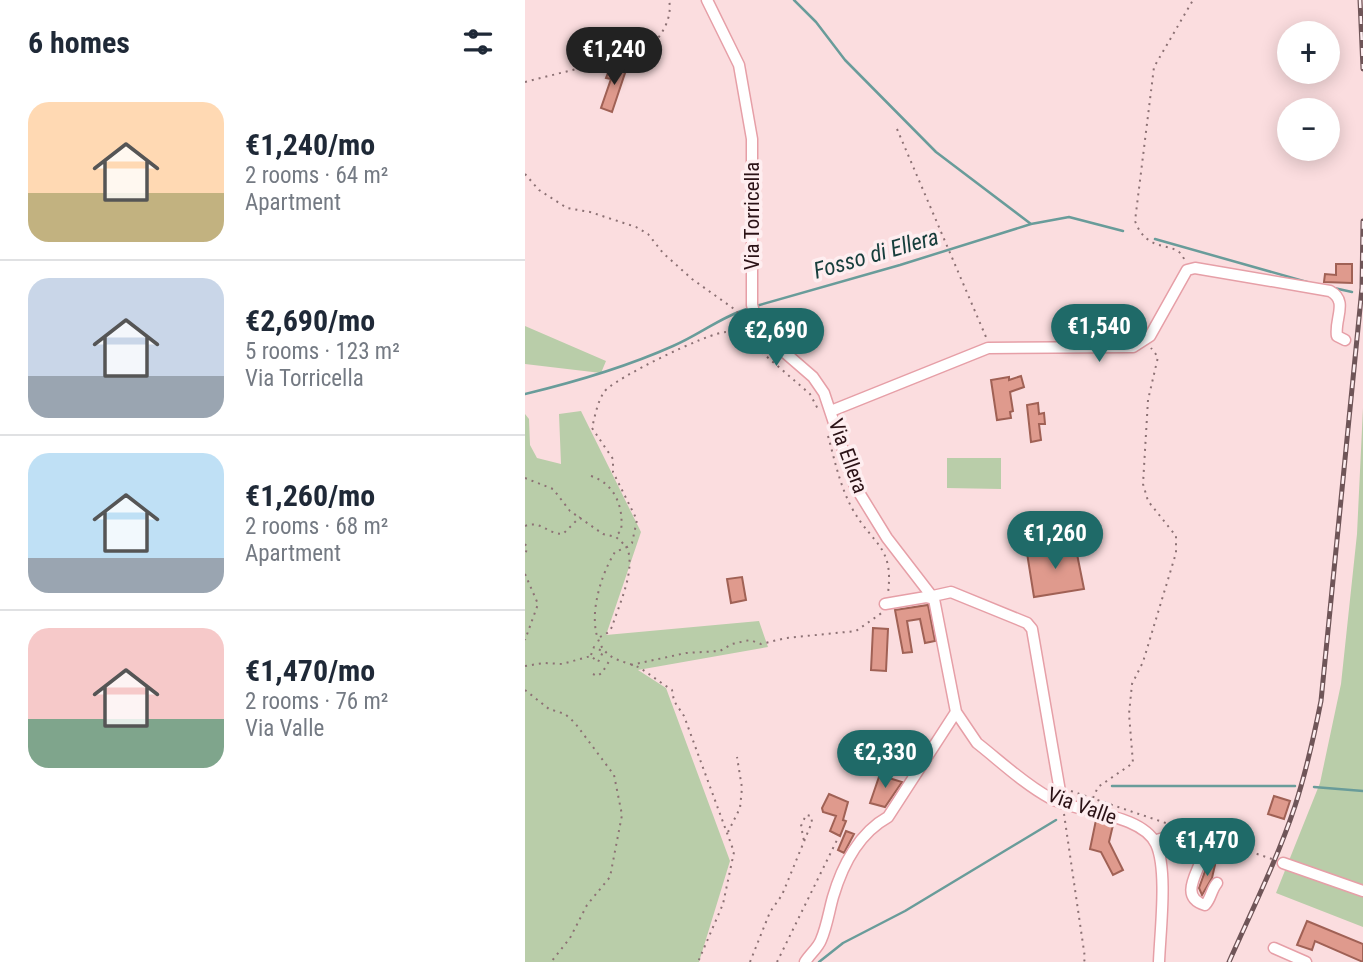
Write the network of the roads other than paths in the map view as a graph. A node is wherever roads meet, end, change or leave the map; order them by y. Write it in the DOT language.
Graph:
graph roads {
  1 [pos="707,0"];
  2 [pos="1345,340"];
  3 [pos="826,412"];
  4 [pos="933,597"];
  5 [pos="885,604"];
  6 [pos="956,712"];
  7 [pos="1062,803"];
  8 [pos="1155,841"];
  9 [pos="1283,863"];
  10 [pos="1217,883"];
  11 [pos="1363,891"];
  12 [pos="1274,948"];
  13 [pos="805,962"];
  14 [pos="1159,962"];
  15 [pos="1306,962"];
  1 -- 3 [label="street, Via Torricella"];
  2 -- 3 [label="street, Via Ellera"];
  3 -- 4 [label="street, Via Ellera"];
  4 -- 5 [label="street"];
  4 -- 6 [label="street, Via Ellera"];
  4 -- 7 [label="street"];
  6 -- 7 [label="street, Via Valle"];
  6 -- 13 [label="street"];
  7 -- 8 [label="street, Via Valle"];
  8 -- 10 [label="street"];
  8 -- 14 [label="street"];
  9 -- 11 [label="street"];
  12 -- 15 [label="street"];
}
